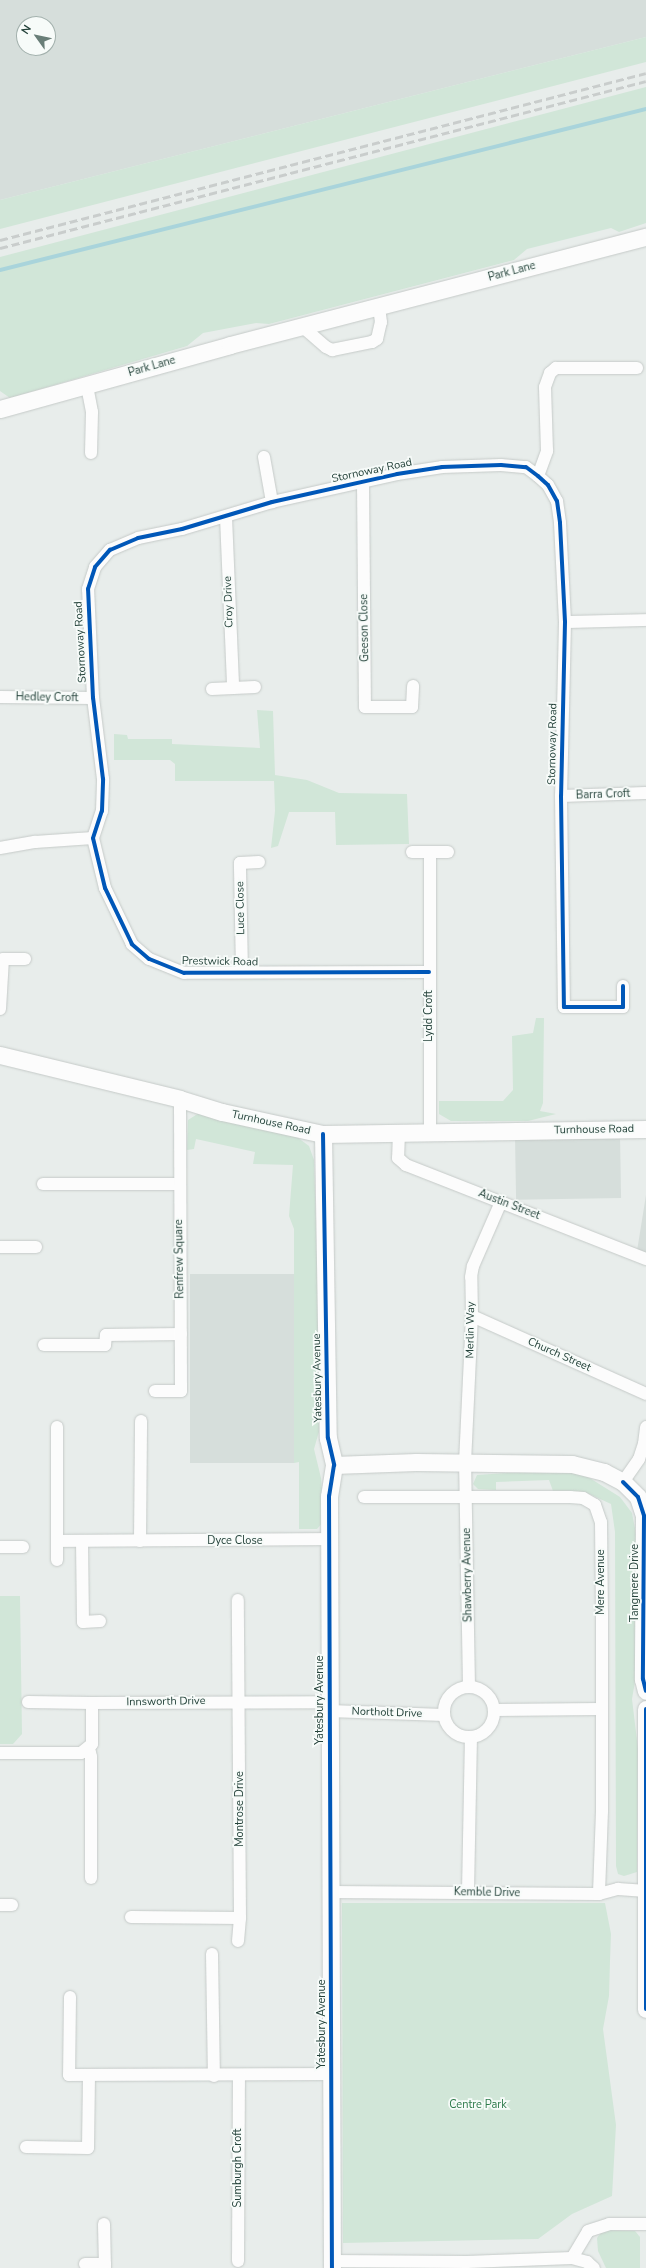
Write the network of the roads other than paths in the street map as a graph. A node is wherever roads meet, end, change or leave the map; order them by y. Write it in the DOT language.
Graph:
graph roads {
  1 [pos="646,237"];
  2 [pos="379,308"];
  3 [pos="304,328"];
  4 [pos="637,368"];
  5 [pos="87,386"];
  6 [pos="0,409"];
  7 [pos="91,453"];
  8 [pos="264,457"];
  9 [pos="538,476"];
  10 [pos="363,482"];
  11 [pos="272,502"];
  12 [pos="226,516"];
  13 [pos="646,620"];
  14 [pos="565,622"];
  15 [pos="413,686"];
  16 [pos="233,687"];
  17 [pos="255,687"];
  18 [pos="212,689"];
  19 [pos="0,697"];
  20 [pos="93,698"];
  21 [pos="646,793"];
  22 [pos="561,796"];
  23 [pos="93,838"];
  24 [pos="0,848"];
  25 [pos="412,852"];
  26 [pos="430,852"];
  27 [pos="448,852"];
  28 [pos="259,862"];
  29 [pos="25,959"];
  30 [pos="242,972"];
  31 [pos="429,972"];
  32 [pos="623,986"];
  33 [pos="0,1009"];
  34 [pos="0,1055"];
  35 [pos="180,1098"];
  36 [pos="646,1129"];
  37 [pos="430,1131"];
  38 [pos="400,1132"];
  39 [pos="323,1134"];
  40 [pos="43,1184"];
  41 [pos="179,1184"];
  42 [pos="501,1202"];
  43 [pos="0,1247"];
  44 [pos="36,1247"];
  45 [pos="646,1259"];
  46 [pos="472,1316"];
  47 [pos="181,1334"];
  48 [pos="44,1345"];
  49 [pos="155,1391"];
  50 [pos="646,1394"];
  51 [pos="141,1421"];
  52 [pos="57,1427"];
  53 [pos="646,1427"];
  54 [pos="465,1463"];
  55 [pos="334,1464"];
  56 [pos="623,1482"];
  57 [pos="364,1497"];
  58 [pos="467,1498"];
  59 [pos="330,1540"];
  60 [pos="58,1541"];
  61 [pos="82,1541"];
  62 [pos="140,1541"];
  63 [pos="0,1547"];
  64 [pos="23,1547"];
  65 [pos="57,1560"];
  66 [pos="238,1600"];
  67 [pos="100,1621"];
  68 [pos="469,1686"];
  69 [pos="646,1691"];
  70 [pos="239,1701"];
  71 [pos="28,1702"];
  72 [pos="92,1703"];
  73 [pos="330,1706"];
  74 [pos="601,1709"];
  75 [pos="646,1709"];
  76 [pos="494,1710"];
  77 [pos="444,1715"];
  78 [pos="471,1737"];
  79 [pos="89,1748"];
  80 [pos="0,1753"];
  81 [pos="91,1878"];
  82 [pos="646,1890"];
  83 [pos="329,1892"];
  84 [pos="468,1892"];
  85 [pos="599,1894"];
  86 [pos="0,1905"];
  87 [pos="12,1905"];
  88 [pos="131,1917"];
  89 [pos="240,1918"];
  90 [pos="238,1941"];
  91 [pos="646,1945"];
  92 [pos="212,1954"];
  93 [pos="70,1997"];
  94 [pos="646,2009"];
  95 [pos="331,2074"];
  96 [pos="239,2075"];
  97 [pos="89,2076"];
  98 [pos="214,2076"];
  99 [pos="26,2147"];
  100 [pos="104,2224"];
  101 [pos="646,2224"];
  102 [pos="572,2258"];
  103 [pos="238,2261"];
  104 [pos="84,2264"];
  105 [pos="332,2264"];
  106 [pos="467,2265"];
  107 [pos="105,2266"];
  108 [pos="594,2268"];
  1 -- 2 [label="street, Park Lane"];
  2 -- 3 [label="street, Park Lane"];
  2 -- 3 [label="street"];
  3 -- 5 [label="street, Park Lane"];
  4 -- 9 [label="street"];
  5 -- 6 [label="street, Park Lane"];
  5 -- 7 [label="street"];
  8 -- 11 [label="street"];
  9 -- 10 [label="street, Stornoway Road"];
  9 -- 14 [label="street, Stornoway Road"];
  10 -- 11 [label="street, Stornoway Road"];
  10 -- 15 [label="street, Geeson Close"];
  11 -- 12 [label="street, Stornoway Road"];
  12 -- 16 [label="street, Croy Drive"];
  12 -- 20 [label="street, Stornoway Road"];
  13 -- 14 [label="street"];
  14 -- 22 [label="street, Stornoway Road"];
  16 -- 17 [label="street"];
  16 -- 18 [label="street"];
  19 -- 20 [label="street, Hedley Croft"];
  20 -- 23 [label="street, Stornoway Road"];
  21 -- 22 [label="street, Barra Croft"];
  22 -- 32 [label="street, Stornoway Road"];
  23 -- 24 [label="street"];
  23 -- 30 [label="street, Prestwick Road"];
  25 -- 26 [label="street"];
  26 -- 27 [label="street"];
  26 -- 31 [label="street, Lydd Croft"];
  28 -- 30 [label="street, Luce Close"];
  29 -- 33 [label="street"];
  30 -- 31 [label="street, Prestwick Road"];
  31 -- 37 [label="street, Lydd Croft"];
  34 -- 35 [label="street, Turnhouse Road"];
  35 -- 39 [label="street, Turnhouse Road"];
  35 -- 41 [label="street, Renfrew Square"];
  36 -- 37 [label="street, Turnhouse Road"];
  37 -- 38 [label="street, Turnhouse Road"];
  38 -- 39 [label="street, Turnhouse Road"];
  38 -- 42 [label="street, Austin Street"];
  39 -- 55 [label="street, Yatesbury Avenue"];
  40 -- 41 [label="street"];
  41 -- 47 [label="street, Renfrew Square"];
  42 -- 45 [label="street, Austin Street"];
  42 -- 46 [label="street, Merlin Way"];
  43 -- 44 [label="street"];
  46 -- 50 [label="street, Church Street"];
  46 -- 54 [label="street, Merlin Way"];
  47 -- 48 [label="street"];
  47 -- 49 [label="street, Renfrew Square"];
  51 -- 62 [label="street"];
  52 -- 60 [label="street"];
  53 -- 56 [label="street"];
  54 -- 55 [label="street, Tangmere Drive"];
  54 -- 56 [label="street, Tangmere Drive"];
  54 -- 58 [label="street, Shawberry Avenue"];
  55 -- 59 [label="street, Yatesbury Avenue"];
  56 -- 69 [label="street, Tangmere Drive"];
  57 -- 58 [label="street, Mere Avenue"];
  58 -- 68 [label="street, Shawberry Avenue"];
  58 -- 74 [label="street, Mere Avenue"];
  59 -- 62 [label="street, Dyce Close"];
  59 -- 73 [label="street, Yatesbury Avenue"];
  60 -- 61 [label="street, Dyce Close"];
  60 -- 65 [label="street"];
  61 -- 62 [label="street, Dyce Close"];
  61 -- 67 [label="street"];
  63 -- 64 [label="street"];
  66 -- 70 [label="street"];
  68 -- 76 [label="street"];
  68 -- 77 [label="street"];
  70 -- 72 [label="street, Innsworth Drive"];
  70 -- 73 [label="street, Innsworth Drive"];
  70 -- 89 [label="street, Montrose Drive"];
  71 -- 72 [label="street, Innsworth Drive"];
  72 -- 79 [label="street"];
  73 -- 77 [label="street, Northolt Drive"];
  73 -- 83 [label="street, Yatesbury Avenue"];
  74 -- 76 [label="street"];
  74 -- 85 [label="street, Mere Avenue"];
  75 -- 82 [label="street"];
  76 -- 78 [label="street"];
  77 -- 78 [label="street"];
  78 -- 84 [label="street"];
  79 -- 80 [label="street"];
  79 -- 81 [label="street"];
  82 -- 85 [label="street, Kemble Drive"];
  82 -- 91 [label="street"];
  83 -- 84 [label="street, Kemble Drive"];
  83 -- 95 [label="street, Yatesbury Avenue"];
  84 -- 85 [label="street, Kemble Drive"];
  86 -- 87 [label="street"];
  88 -- 89 [label="street"];
  89 -- 90 [label="street, Montrose Drive"];
  91 -- 94 [label="street"];
  92 -- 98 [label="street"];
  93 -- 97 [label="street"];
  95 -- 96 [label="street"];
  95 -- 105 [label="street, Yatesbury Avenue"];
  96 -- 98 [label="street"];
  96 -- 103 [label="street, Sumburgh Croft"];
  97 -- 98 [label="street"];
  97 -- 99 [label="street"];
  100 -- 107 [label="street"];
  101 -- 102 [label="street"];
  102 -- 106 [label="street"];
  102 -- 108 [label="street"];
  104 -- 107 [label="street"];
  105 -- 106 [label="street"];
}
